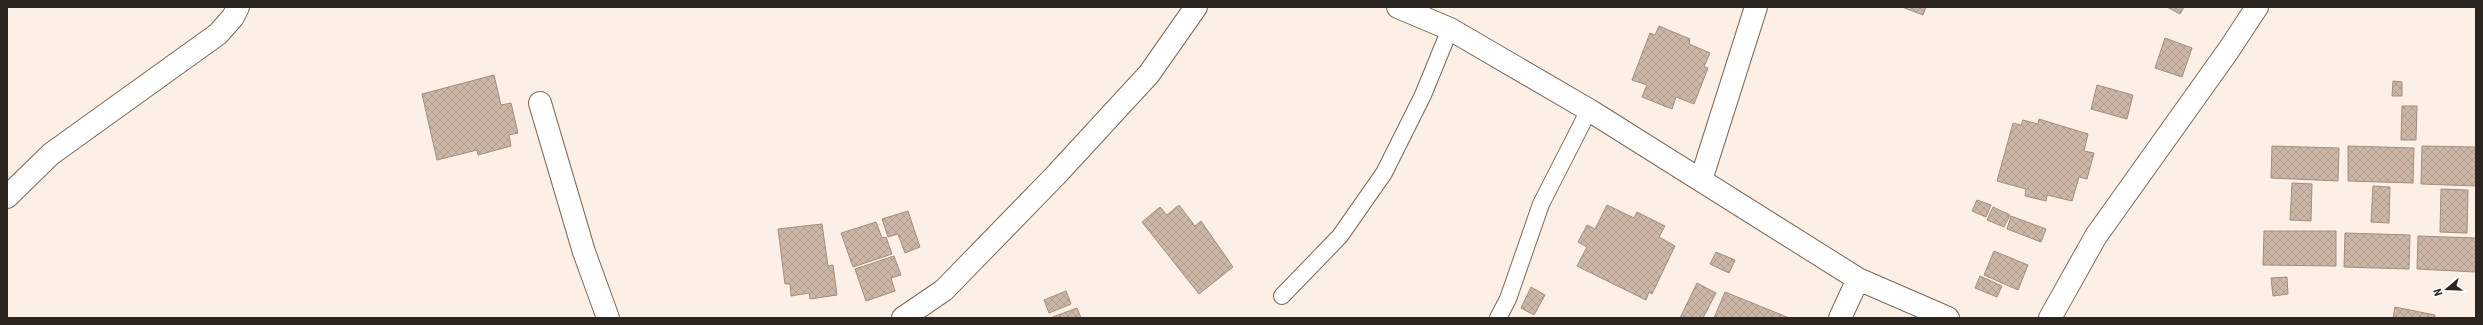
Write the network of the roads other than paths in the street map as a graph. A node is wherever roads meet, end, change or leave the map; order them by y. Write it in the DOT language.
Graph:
graph roads {
  1 [pos="238,7"];
  2 [pos="1196,7"];
  3 [pos="1398,7"];
  4 [pos="1756,7"];
  5 [pos="2256,7"];
  6 [pos="1450,29"];
  7 [pos="540,103"];
  8 [pos="1589,110"];
  9 [pos="1701,180"];
  10 [pos="7,197"];
  11 [pos="1858,279"];
  12 [pos="1282,296"];
  13 [pos="608,318"];
  14 [pos="903,318"];
  15 [pos="1498,318"];
  16 [pos="1840,318"];
  17 [pos="1948,318"];
  18 [pos="2050,318"];
  1 -- 10 [label="street"];
  2 -- 14 [label="street"];
  3 -- 6 [label="street"];
  4 -- 9 [label="street"];
  5 -- 18 [label="street"];
  6 -- 8 [label="street"];
  6 -- 12 [label="lane"];
  7 -- 13 [label="street"];
  8 -- 9 [label="street"];
  8 -- 15 [label="lane"];
  9 -- 11 [label="street"];
  11 -- 16 [label="street"];
  11 -- 17 [label="street"];
}
